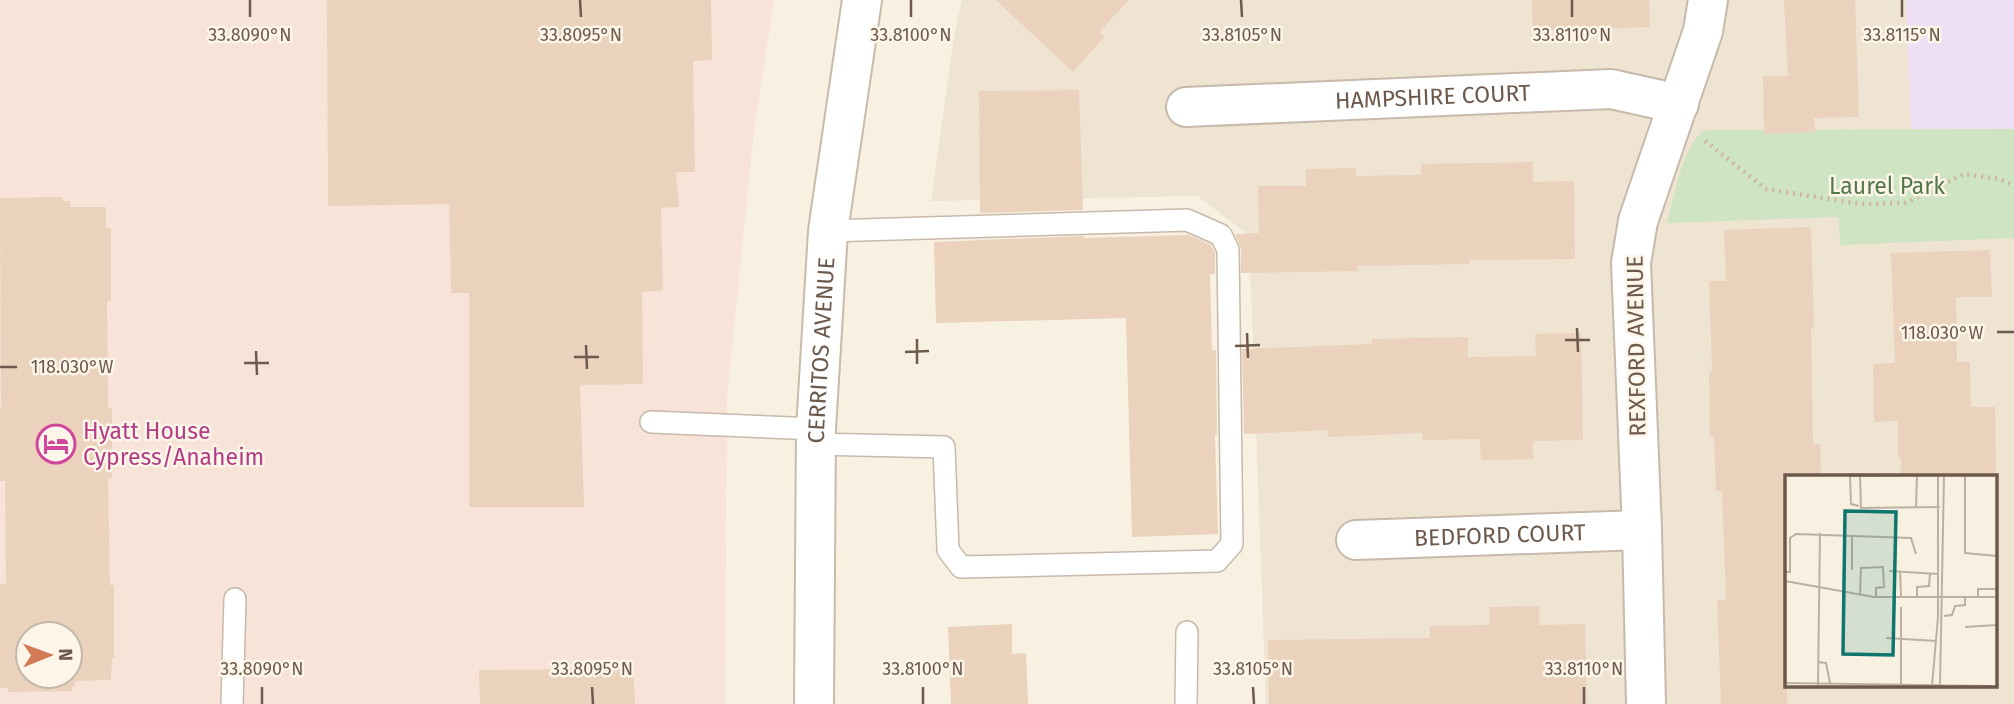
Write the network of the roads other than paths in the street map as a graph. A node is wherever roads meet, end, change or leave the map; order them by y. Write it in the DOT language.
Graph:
graph roads {
  1 [pos="862,0"];
  2 [pos="1708,0"];
  3 [pos="1679,104"];
  4 [pos="1186,107"];
  5 [pos="828,232"];
  6 [pos="651,422"];
  7 [pos="816,437"];
  8 [pos="1642,530"];
  9 [pos="1356,540"];
  10 [pos="235,599"];
  11 [pos="1187,632"];
  12 [pos="232,704"];
  13 [pos="814,704"];
  14 [pos="1186,704"];
  15 [pos="1646,704"];
  1 -- 5 [label="street, CERRITOS AVENUE"];
  2 -- 3 [label="street, REXFORD AVENUE"];
  3 -- 4 [label="street, HAMPSHIRE COURT"];
  3 -- 8 [label="street, REXFORD AVENUE"];
  5 -- 7 [label="street, CERRITOS AVENUE"];
  5 -- 7 [label="lane"];
  6 -- 7 [label="lane"];
  7 -- 13 [label="street, CERRITOS AVENUE"];
  8 -- 9 [label="street, BEDFORD COURT"];
  8 -- 15 [label="street, REXFORD AVENUE"];
  10 -- 12 [label="lane"];
  11 -- 14 [label="lane"];
}
